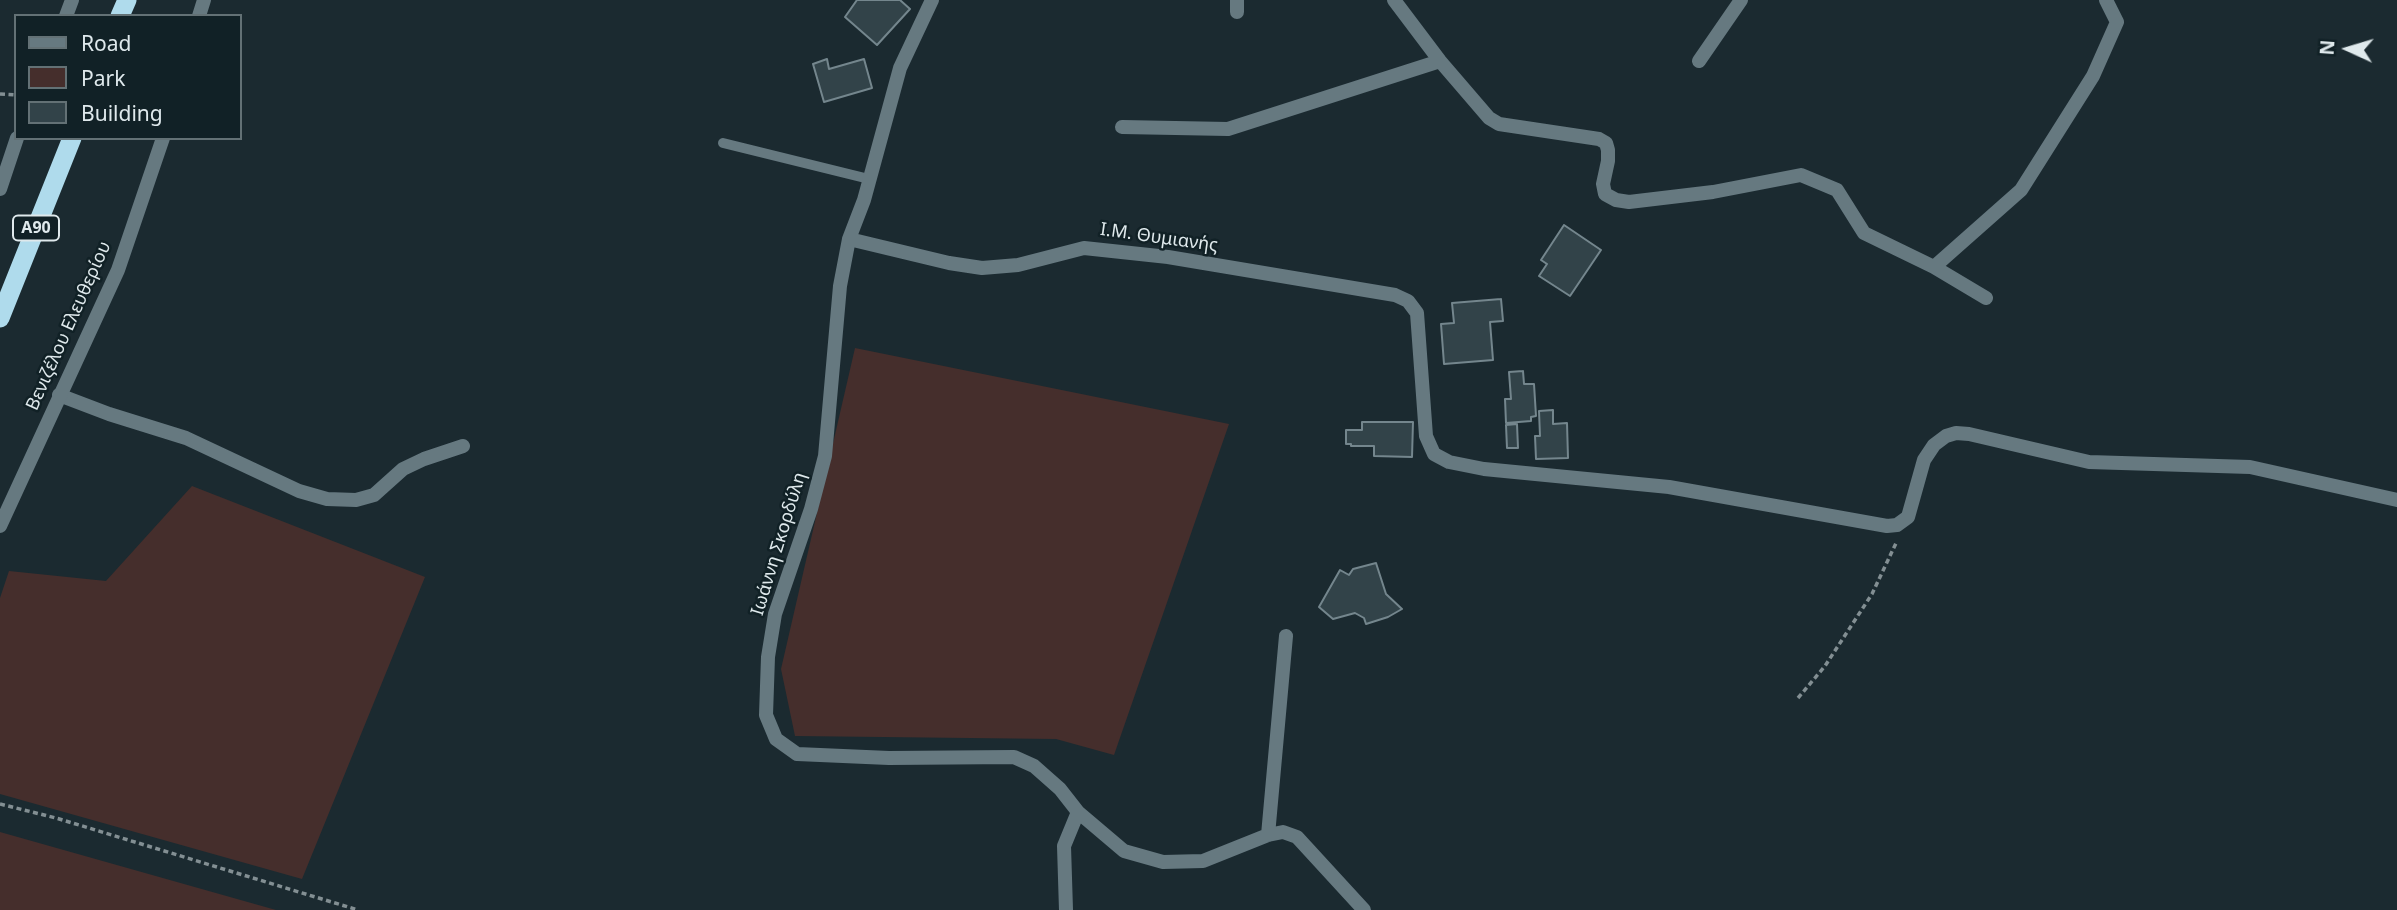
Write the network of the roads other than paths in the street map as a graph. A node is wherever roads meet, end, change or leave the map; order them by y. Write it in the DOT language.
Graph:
graph roads {
  1 [pos="932,0"];
  2 [pos="1394,0"];
  3 [pos="1741,0"];
  4 [pos="2106,0"];
  5 [pos="1440,61"];
  6 [pos="1699,61"];
  7 [pos="1122,127"];
  8 [pos="16,140"];
  9 [pos="71,140"];
  10 [pos="162,140"];
  11 [pos="723,143"];
  12 [pos="869,179"];
  13 [pos="0,189"];
  14 [pos="849,239"];
  15 [pos="1934,267"];
  16 [pos="1986,298"];
  17 [pos="0,318"];
  18 [pos="59,395"];
  19 [pos="463,446"];
  20 [pos="2397,499"];
  21 [pos="0,526"];
  22 [pos="1286,636"];
  23 [pos="1078,812"];
  24 [pos="1268,835"];
  25 [pos="1066,910"];
  26 [pos="1364,910"];
  1 -- 12 [label="street, Ιωάννη Σκορδύλη"];
  2 -- 5 [label="street"];
  3 -- 6 [label="street"];
  4 -- 15 [label="street"];
  5 -- 7 [label="street"];
  5 -- 15 [label="street"];
  8 -- 13 [label="street"];
  9 -- 17 [label="highway, Α90"];
  10 -- 18 [label="street, Βενιζέλου Ελευθερίου"];
  11 -- 12 [label="lane"];
  12 -- 14 [label="street, Ιωάννη Σκορδύλη"];
  14 -- 20 [label="street, Ι.Μ. Θυμιανής"];
  14 -- 23 [label="street, Ιωάννη Σκορδύλη"];
  15 -- 16 [label="street"];
  18 -- 19 [label="street"];
  18 -- 21 [label="street, Βενιζέλου Ελευθερίου"];
  22 -- 24 [label="street"];
  23 -- 24 [label="street, Ιωάννη Σκορδύλη"];
  23 -- 25 [label="street"];
  24 -- 26 [label="street"];
}
